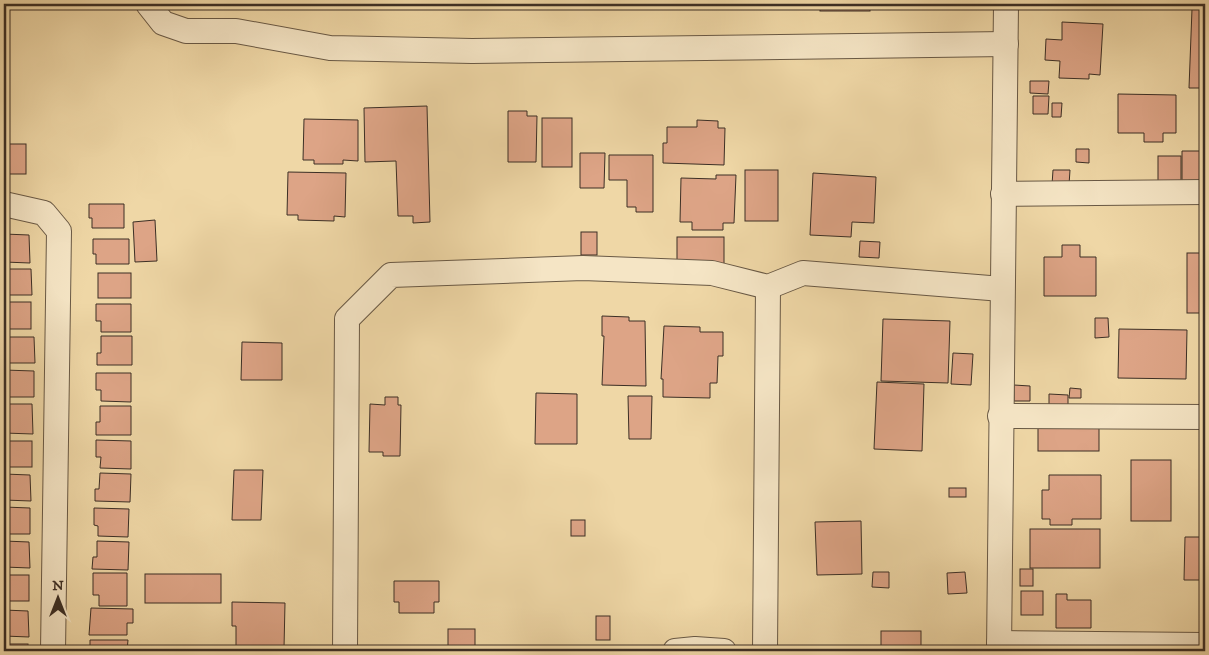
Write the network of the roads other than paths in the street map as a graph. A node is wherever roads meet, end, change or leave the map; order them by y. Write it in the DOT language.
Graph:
graph roads {
  1 [pos="148,4"];
  2 [pos="1006,4"];
  3 [pos="1006,44"];
  4 [pos="1205,192"];
  5 [pos="1003,194"];
  6 [pos="4,204"];
  7 [pos="768,287"];
  8 [pos="1002,289"];
  9 [pos="1000,416"];
  10 [pos="1205,418"];
  11 [pos="1205,645"];
  12 [pos="999,647"];
  13 [pos="52,651"];
  14 [pos="345,651"];
  15 [pos="675,651"];
  16 [pos="724,651"];
  17 [pos="765,651"];
  1 -- 3 [label="street"];
  2 -- 3 [label="street"];
  3 -- 5 [label="street"];
  4 -- 5 [label="street"];
  5 -- 8 [label="street"];
  6 -- 13 [label="street"];
  7 -- 8 [label="street"];
  7 -- 14 [label="street"];
  7 -- 17 [label="street"];
  8 -- 9 [label="street"];
  9 -- 10 [label="street"];
  9 -- 12 [label="street"];
  11 -- 12 [label="street"];
  15 -- 16 [label="street"];
}
